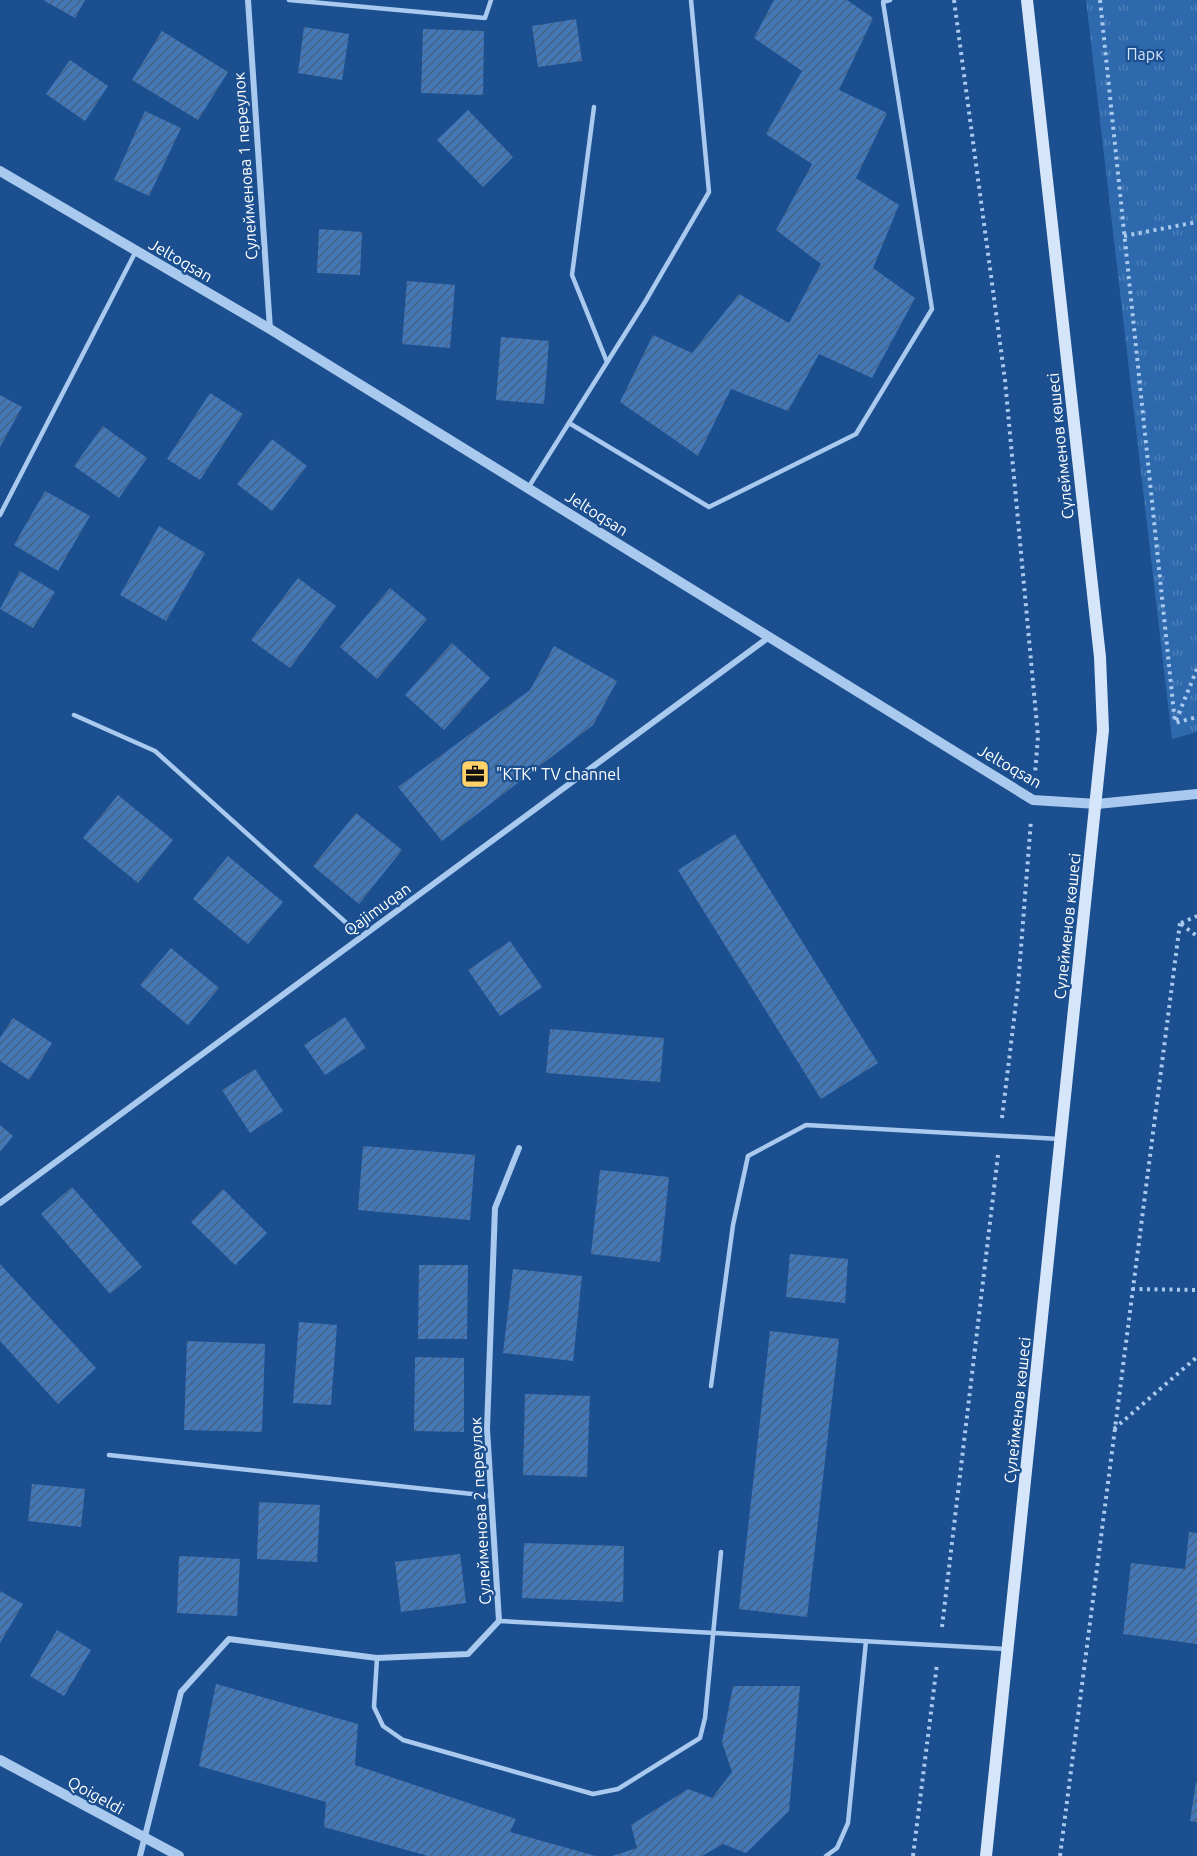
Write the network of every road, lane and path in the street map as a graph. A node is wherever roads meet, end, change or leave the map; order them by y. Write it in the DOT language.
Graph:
graph roads {
  1 [pos="248,0"];
  2 [pos="289,0"];
  3 [pos="491,0"];
  4 [pos="691,0"];
  5 [pos="890,0"];
  6 [pos="954,0"];
  7 [pos="1027,0"];
  8 [pos="1100,0"];
  9 [pos="594,107"];
  10 [pos="0,171"];
  11 [pos="1197,222"];
  12 [pos="1124,236"];
  13 [pos="136,251"];
  14 [pos="270,329"];
  15 [pos="607,362"];
  16 [pos="569,423"];
  17 [pos="528,488"];
  18 [pos="0,515"];
  19 [pos="769,637"];
  20 [pos="1197,669"];
  21 [pos="74,715"];
  22 [pos="1197,717"];
  23 [pos="1175,723"];
  24 [pos="1197,794"];
  25 [pos="1033,800"];
  26 [pos="1096,804"];
  27 [pos="1197,916"];
  28 [pos="1180,924"];
  29 [pos="1197,936"];
  30 [pos="362,937"];
  31 [pos="1000,1137"];
  32 [pos="1061,1139"];
  33 [pos="519,1148"];
  34 [pos="0,1203"];
  35 [pos="1132,1289"];
  36 [pos="1197,1290"];
  37 [pos="1197,1357"];
  38 [pos="711,1386"];
  39 [pos="1114,1430"];
  40 [pos="109,1455"];
  41 [pos="492,1496"];
  42 [pos="721,1552"];
  43 [pos="499,1621"];
  44 [pos="713,1632"];
  45 [pos="866,1641"];
  46 [pos="939,1646"];
  47 [pos="1008,1649"];
  48 [pos="377,1658"];
  49 [pos="0,1760"];
  50 [pos="144,1838"];
  51 [pos="140,1856"];
  52 [pos="179,1856"];
  53 [pos="825,1856"];
  54 [pos="914,1856"];
  55 [pos="986,1856"];
  56 [pos="1059,1856"];
  1 -- 14 [label="street, Сулейменова 1 переулок"];
  2 -- 3 [label="lane"];
  4 -- 15 [label="lane"];
  5 -- 16 [label="lane"];
  6 -- 25 [label="path"];
  7 -- 26 [label="main road, Сүлейменов көшесі"];
  8 -- 12 [label="path"];
  9 -- 15 [label="lane"];
  10 -- 13 [label="street, Jeltoqsan"];
  11 -- 12 [label="path"];
  12 -- 23 [label="path"];
  13 -- 14 [label="street, Jeltoqsan"];
  13 -- 18 [label="lane"];
  14 -- 17 [label="street, Jeltoqsan"];
  15 -- 16 [label="lane"];
  16 -- 17 [label="lane"];
  17 -- 19 [label="street, Jeltoqsan"];
  19 -- 25 [label="street, Jeltoqsan"];
  19 -- 30 [label="street, Qajimuqan"];
  20 -- 23 [label="path"];
  21 -- 30 [label="lane"];
  22 -- 23 [label="path"];
  24 -- 26 [label="street, Jeltoqsan"];
  25 -- 26 [label="street, Jeltoqsan"];
  25 -- 31 [label="path"];
  26 -- 32 [label="main road, Сүлейменов көшесі"];
  27 -- 28 [label="path"];
  28 -- 29 [label="path"];
  28 -- 35 [label="path"];
  30 -- 34 [label="street, Qajimuqan"];
  31 -- 32 [label="lane"];
  31 -- 38 [label="lane"];
  31 -- 46 [label="path"];
  32 -- 47 [label="main road, Сүлейменов көшесі"];
  33 -- 41 [label="street, Сулейменова 2 переулок"];
  35 -- 36 [label="path"];
  35 -- 39 [label="path"];
  37 -- 39 [label="path"];
  39 -- 56 [label="path"];
  40 -- 41 [label="lane"];
  41 -- 43 [label="street, Сулейменова 2 переулок"];
  42 -- 44 [label="lane"];
  43 -- 44 [label="lane"];
  43 -- 48 [label="street, Сулейменова 2 переулок"];
  44 -- 45 [label="lane"];
  44 -- 48 [label="lane"];
  45 -- 46 [label="lane"];
  45 -- 53 [label="lane"];
  46 -- 47 [label="lane"];
  46 -- 54 [label="path"];
  47 -- 55 [label="main road, Сүлейменов көшесі"];
  48 -- 50 [label="street, Сулейменова 2 переулок"];
  49 -- 50 [label="street, Qoigeldi"];
  50 -- 51 [label="street"];
  50 -- 52 [label="street, Qoigeldi"];
}
